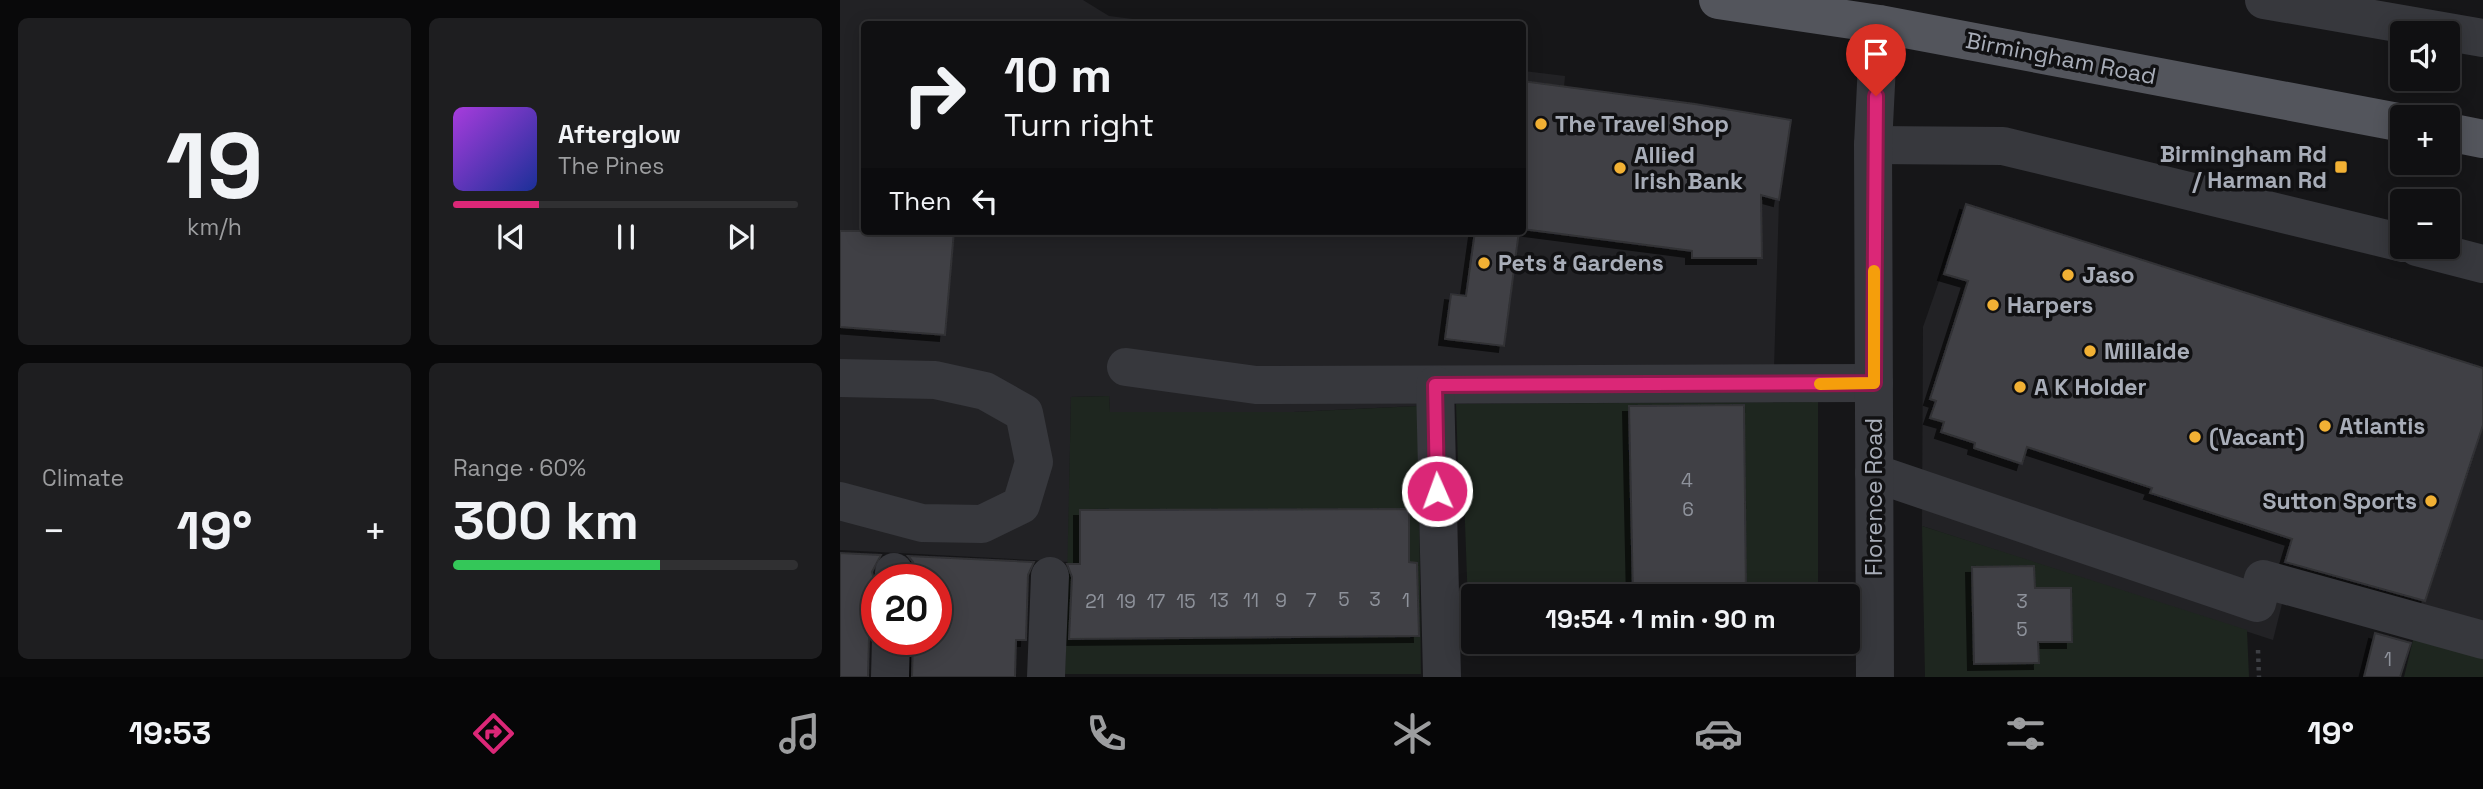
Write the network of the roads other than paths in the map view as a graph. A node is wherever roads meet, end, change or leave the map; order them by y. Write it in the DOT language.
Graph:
graph roads {
  1 [pos="1718,0"];
  2 [pos="2264,0"];
  3 [pos="1879,24"];
  4 [pos="2483,38"];
  5 [pos="2390,121"];
  6 [pos="2460,134"];
  7 [pos="2483,139"];
  8 [pos="1873,145"];
  9 [pos="2390,240"];
  10 [pos="2460,258"];
  11 [pos="2483,264"];
  12 [pos="1126,367"];
  13 [pos="840,377"];
  14 [pos="1874,383"];
  15 [pos="1435,385"];
  16 [pos="1874,472"];
  17 [pos="857,505"];
  18 [pos="1050,576"];
  19 [pos="2483,640"];
  20 [pos="891,655"];
  21 [pos="890,677"];
  22 [pos="1046,677"];
  23 [pos="1442,677"];
  24 [pos="1875,677"];
  1 -- 3 [label="main road, Birmingham Road"];
  2 -- 4 [label="street"];
  3 -- 5 [label="main road, Birmingham Road"];
  3 -- 8 [label="street, Florence Road"];
  6 -- 7 [label="main road"];
  8 -- 9 [label="street"];
  8 -- 14 [label="street, Florence Road"];
  10 -- 11 [label="street"];
  12 -- 15 [label="street"];
  13 -- 17 [label="street"];
  14 -- 15 [label="street"];
  14 -- 16 [label="street, Florence Road"];
  15 -- 23 [label="street"];
  16 -- 19 [label="street"];
  16 -- 24 [label="street, Florence Road"];
  18 -- 22 [label="street"];
  20 -- 21 [label="street"];
}
